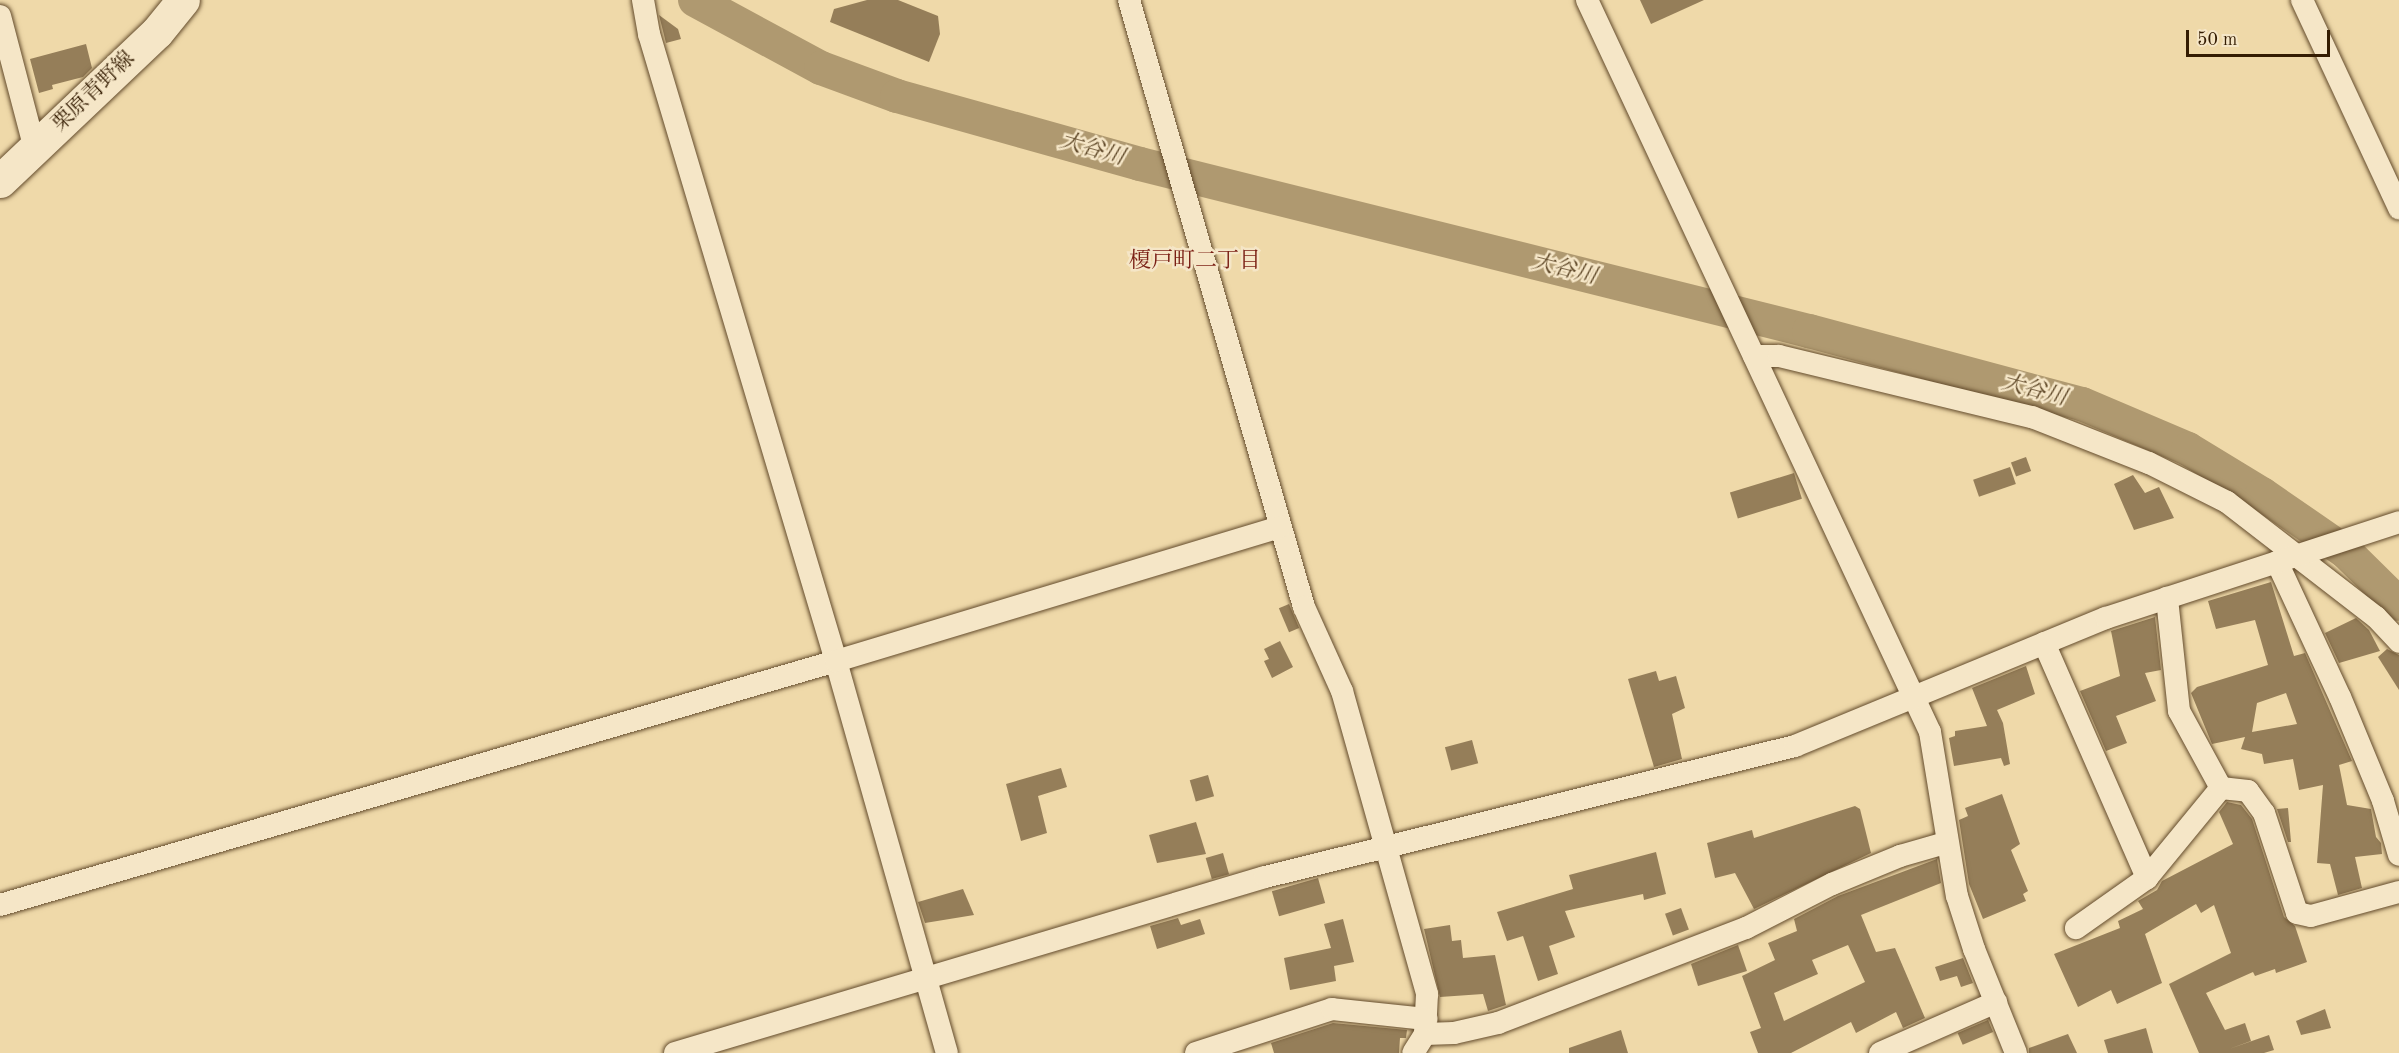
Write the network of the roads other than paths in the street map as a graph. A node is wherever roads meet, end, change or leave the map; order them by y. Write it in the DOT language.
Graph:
graph roads {
  1 [pos="183,0"];
  2 [pos="643,0"];
  3 [pos="1129,0"];
  4 [pos="1587,0"];
  5 [pos="2302,0"];
  6 [pos="0,16"];
  7 [pos="35,149"];
  8 [pos="0,181"];
  9 [pos="2399,208"];
  10 [pos="1752,350"];
  11 [pos="2399,522"];
  12 [pos="1280,527"];
  13 [pos="2294,557"];
  14 [pos="2167,598"];
  15 [pos="2399,642"];
  16 [pos="2044,643"];
  17 [pos="836,661"];
  18 [pos="1914,696"];
  19 [pos="2221,788"];
  20 [pos="1946,843"];
  21 [pos="1386,844"];
  22 [pos="2399,855"];
  23 [pos="2147,878"];
  24 [pos="2399,892"];
  25 [pos="0,905"];
  26 [pos="2076,928"];
  27 [pos="925,979"];
  28 [pos="1996,1002"];
  29 [pos="1421,1035"];
  30 [pos="675,1053"];
  31 [pos="947,1053"];
  32 [pos="1196,1053"];
  33 [pos="1880,1053"];
  34 [pos="2016,1053"];
  1 -- 7 [label="main road, 栗原青野線"];
  2 -- 17 [label="street"];
  3 -- 12 [label="street"];
  4 -- 10 [label="street"];
  5 -- 9 [label="street"];
  6 -- 7 [label="street"];
  7 -- 8 [label="main road, 栗原青野線"];
  10 -- 13 [label="street"];
  10 -- 18 [label="street"];
  11 -- 13 [label="street"];
  12 -- 17 [label="street"];
  12 -- 21 [label="street"];
  13 -- 14 [label="street"];
  13 -- 15 [label="street"];
  13 -- 22 [label="street"];
  14 -- 16 [label="street"];
  14 -- 19 [label="street"];
  16 -- 18 [label="street"];
  16 -- 23 [label="street"];
  17 -- 25 [label="street"];
  17 -- 27 [label="street"];
  18 -- 20 [label="street"];
  18 -- 21 [label="street"];
  19 -- 23 [label="street"];
  19 -- 24 [label="street"];
  20 -- 28 [label="street"];
  20 -- 29 [label="street"];
  21 -- 27 [label="street"];
  21 -- 29 [label="street"];
  23 -- 26 [label="street"];
  27 -- 30 [label="street"];
  27 -- 31 [label="street"];
  28 -- 33 [label="street"];
  28 -- 34 [label="street"];
  29 -- 32 [label="street"];
}
